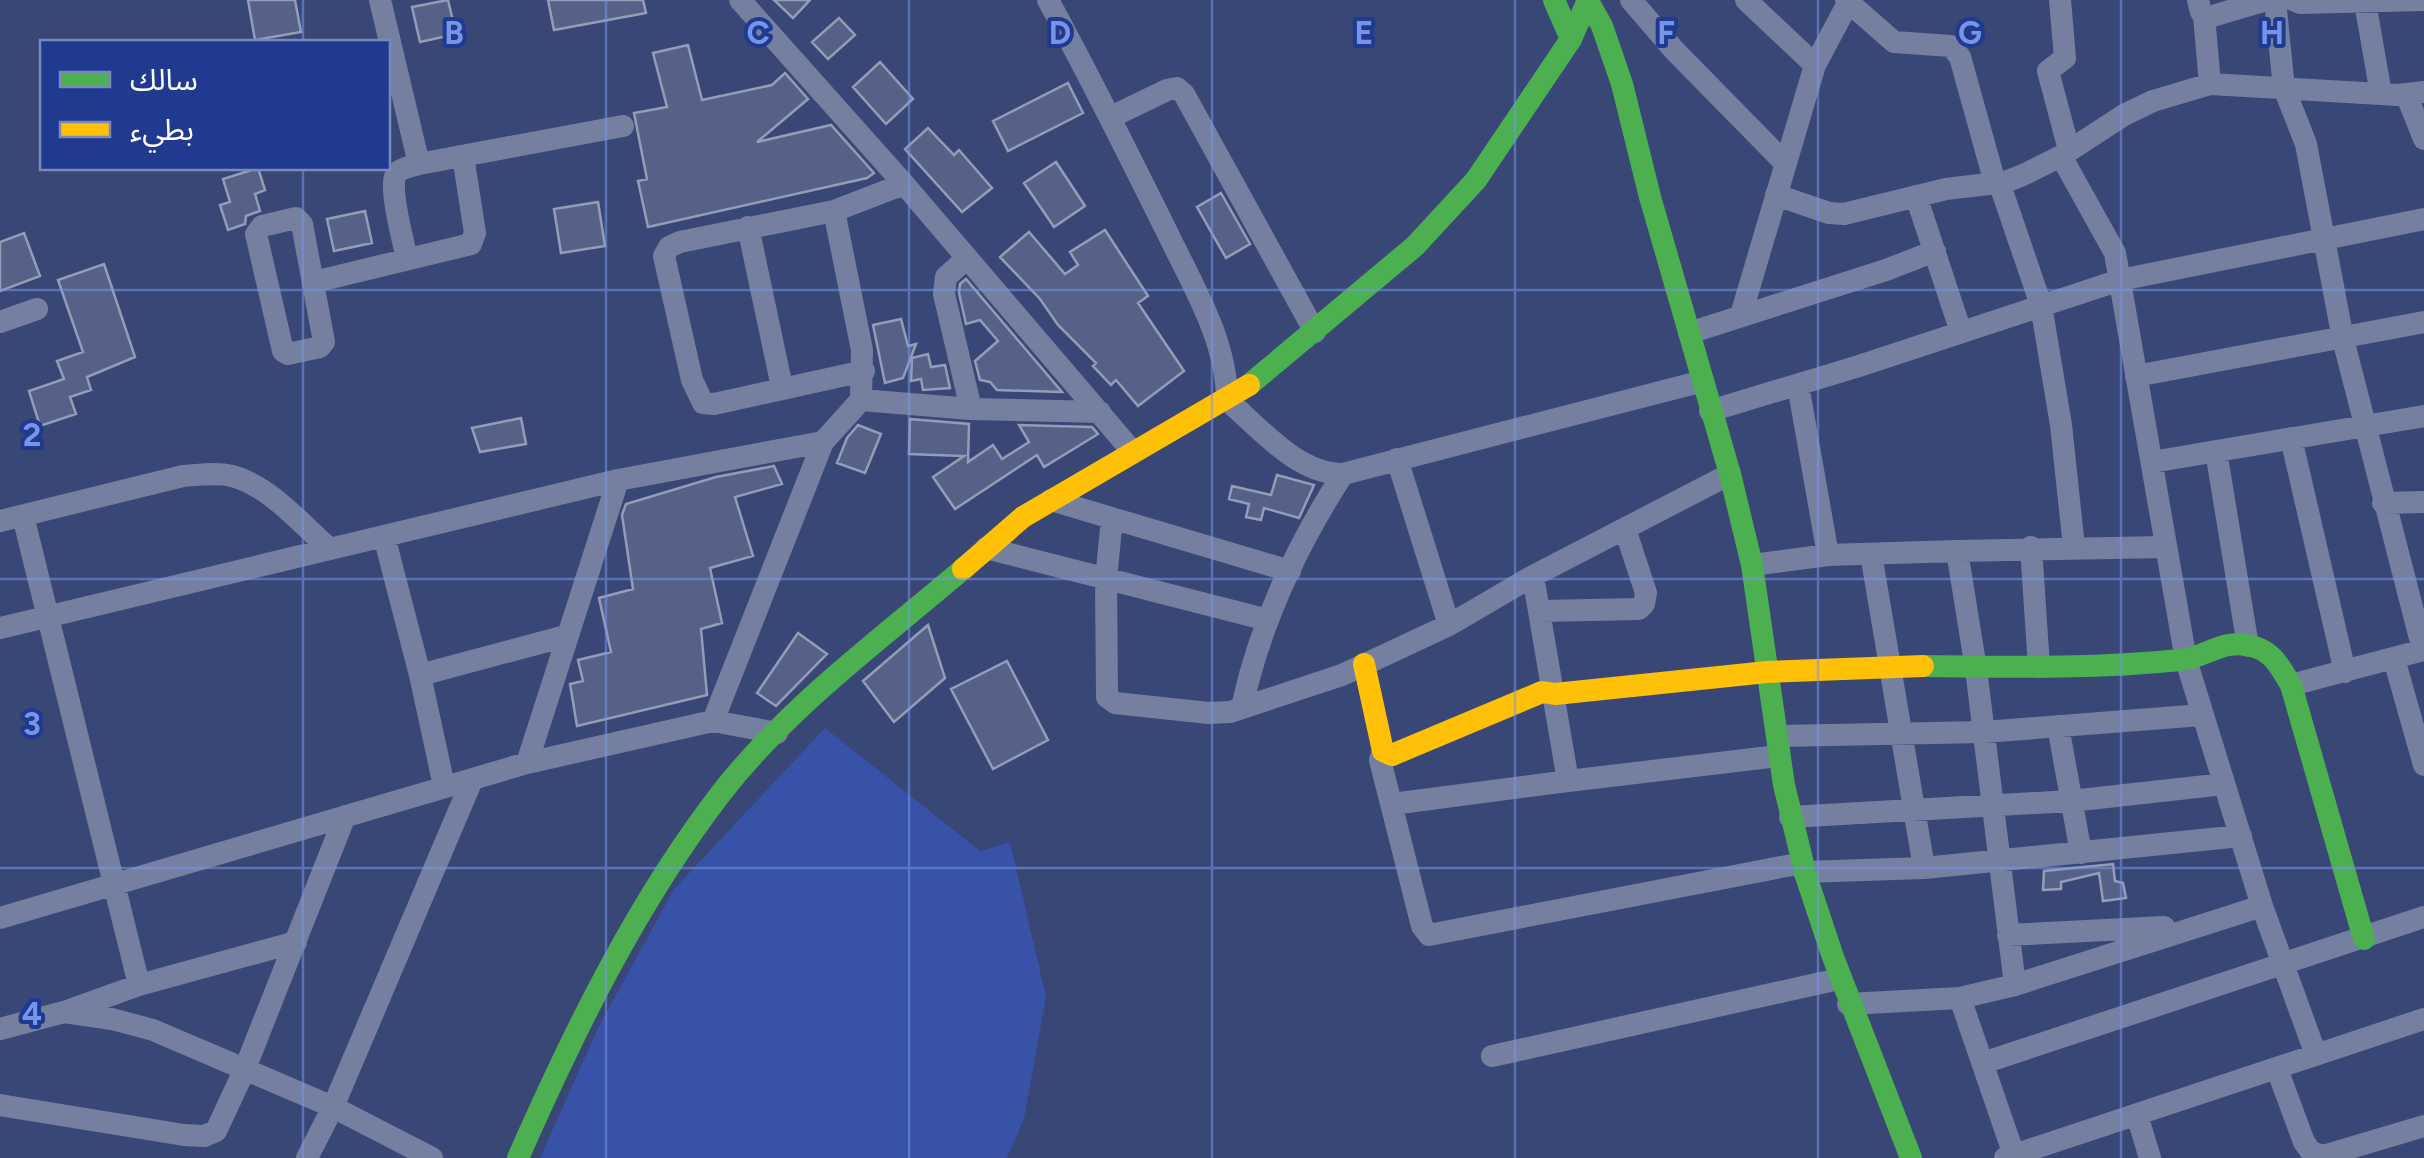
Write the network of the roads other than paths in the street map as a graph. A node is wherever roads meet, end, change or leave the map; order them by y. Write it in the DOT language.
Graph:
graph roads {
  1 [pos="380,0"];
  2 [pos="740,0"];
  3 [pos="1048,0"];
  4 [pos="1554,0"];
  5 [pos="1632,0"];
  6 [pos="1746,0"];
  7 [pos="2060,0"];
  8 [pos="2267,0"];
  9 [pos="2275,0"];
  10 [pos="2293,0"];
  11 [pos="2424,0"];
  12 [pos="1588,1"];
  13 [pos="1847,2"];
  14 [pos="2365,2"];
  15 [pos="2201,8"];
  16 [pos="379,40"];
  17 [pos="1570,40"];
  18 [pos="1815,65"];
  19 [pos="390,74"];
  20 [pos="2210,84"];
  21 [pos="2284,88"];
  22 [pos="2415,93"];
  23 [pos="2381,94"];
  24 [pos="1111,117"];
  25 [pos="624,126"];
  26 [pos="2423,135"];
  27 [pos="2065,153"];
  28 [pos="463,156"];
  29 [pos="1785,163"];
  30 [pos="419,164"];
  31 [pos="1995,183"];
  32 [pos="904,184"];
  33 [pos="1776,195"];
  34 [pos="1916,196"];
  35 [pos="834,211"];
  36 [pos="2424,219"];
  37 [pos="748,227"];
  38 [pos="2322,240"];
  39 [pos="1935,252"];
  40 [pos="407,258"];
  41 [pos="966,258"];
  42 [pos="2120,280"];
  43 [pos="314,282"];
  44 [pos="2041,306"];
  45 [pos="37,309"];
  46 [pos="1740,314"];
  47 [pos="0,322"];
  48 [pos="2424,322"];
  49 [pos="1315,332"];
  50 [pos="1961,332"];
  51 [pos="1689,333"];
  52 [pos="2343,339"];
  53 [pos="864,371"];
  54 [pos="2136,376"];
  55 [pos="1704,381"];
  56 [pos="1798,385"];
  57 [pos="782,387"];
  58 [pos="861,400"];
  59 [pos="1227,400"];
  60 [pos="971,409"];
  61 [pos="1710,411"];
  62 [pos="1100,412"];
  63 [pos="2424,416"];
  64 [pos="2365,426"];
  65 [pos="2292,438"];
  66 [pos="823,442"];
  67 [pos="1132,450"];
  68 [pos="2216,451"];
  69 [pos="1397,459"];
  70 [pos="2152,462"];
  71 [pos="1342,474"];
  72 [pos="1730,474"];
  73 [pos="618,480"];
  74 [pos="1051,500"];
  75 [pos="2424,502"];
  76 [pos="2383,503"];
  77 [pos="12,518"];
  78 [pos="1112,518"];
  79 [pos="1625,529"];
  80 [pos="384,536"];
  81 [pos="2164,546"];
  82 [pos="2031,547"];
  83 [pos="2074,547"];
  84 [pos="986,548"];
  85 [pos="330,549"];
  86 [pos="1957,551"];
  87 [pos="1871,554"];
  88 [pos="1828,556"];
  89 [pos="1752,564"];
  90 [pos="1290,571"];
  91 [pos="1533,576"];
  92 [pos="1106,580"];
  93 [pos="1541,611"];
  94 [pos="47,617"];
  95 [pos="1268,620"];
  96 [pos="1449,625"];
  97 [pos="0,628"];
  98 [pos="566,636"];
  99 [pos="2248,646"];
  100 [pos="2423,650"];
  101 [pos="2394,659"];
  102 [pos="2186,660"];
  103 [pos="1364,664"];
  104 [pos="1891,666"];
  105 [pos="2039,668"];
  106 [pos="1976,669"];
  107 [pos="1767,672"];
  108 [pos="2345,672"];
  109 [pos="420,675"];
  110 [pos="2292,686"];
  111 [pos="1554,694"];
  112 [pos="1242,707"];
  113 [pos="2202,715"];
  114 [pos="713,721"];
  115 [pos="2058,726"];
  116 [pos="1984,732"];
  117 [pos="777,733"];
  118 [pos="1902,733"];
  119 [pos="1778,746"];
  120 [pos="1383,751"];
  121 [pos="527,762"];
  122 [pos="2424,765"];
  123 [pos="472,780"];
  124 [pos="1568,781"];
  125 [pos="2224,784"];
  126 [pos="444,786"];
  127 [pos="2072,801"];
  128 [pos="1392,804"];
  129 [pos="1993,805"];
  130 [pos="1914,810"];
  131 [pos="345,816"];
  132 [pos="1790,817"];
  133 [pos="2241,836"];
  134 [pos="2081,853"];
  135 [pos="2000,862"];
  136 [pos="1803,868"];
  137 [pos="1924,868"];
  138 [pos="113,884"];
  139 [pos="2262,906"];
  140 [pos="2424,917"];
  141 [pos="0,918"];
  142 [pos="2198,926"];
  143 [pos="2008,935"];
  144 [pos="2364,939"];
  145 [pos="296,942"];
  146 [pos="2284,963"];
  147 [pos="1839,979"];
  148 [pos="2016,984"];
  149 [pos="138,985"];
  150 [pos="1960,998"];
  151 [pos="1848,1004"];
  152 [pos="64,1012"];
  153 [pos="2424,1020"];
  154 [pos="0,1029"];
  155 [pos="2316,1054"];
  156 [pos="1492,1056"];
  157 [pos="1984,1063"];
  158 [pos="244,1070"];
  159 [pos="2276,1070"];
  160 [pos="0,1106"];
  161 [pos="333,1106"];
  162 [pos="2137,1115"];
  163 [pos="2424,1126"];
  164 [pos="2398,1134"];
  165 [pos="2011,1157"];
  166 [pos="308,1158"];
  167 [pos="432,1158"];
  168 [pos="518,1158"];
  169 [pos="1912,1158"];
  170 [pos="2150,1158"];
  171 [pos="2406,1158"];
  1 -- 16 [label="street"];
  2 -- 32 [label="street"];
  3 -- 24 [label="street"];
  4 -- 17 [label="street"];
  5 -- 29 [label="street"];
  6 -- 18 [label="street"];
  7 -- 27 [label="street"];
  8 -- 15 [label="street"];
  9 -- 21 [label="street"];
  10 -- 14 [label="street"];
  11 -- 14 [label="street"];
  12 -- 17 [label="street"];
  12 -- 51 [label="street"];
  13 -- 18 [label="street"];
  13 -- 31 [label="street"];
  14 -- 23 [label="street"];
  15 -- 20 [label="street"];
  17 -- 49 [label="street"];
  18 -- 29 [label="street"];
  19 -- 30 [label="street"];
  20 -- 21 [label="street"];
  20 -- 27 [label="street"];
  21 -- 23 [label="street"];
  21 -- 38 [label="street"];
  22 -- 23 [label="street"];
  22 -- 26 [label="street"];
  24 -- 49 [label="street"];
  24 -- 59 [label="street"];
  25 -- 28 [label="street"];
  27 -- 31 [label="street"];
  27 -- 42 [label="street"];
  28 -- 30 [label="street"];
  28 -- 40 [label="street"];
  29 -- 33 [label="street"];
  30 -- 40 [label="street"];
  31 -- 34 [label="street"];
  31 -- 44 [label="street"];
  32 -- 35 [label="street"];
  32 -- 41 [label="street"];
  33 -- 34 [label="street"];
  33 -- 46 [label="street"];
  34 -- 39 [label="street"];
  35 -- 37 [label="street"];
  35 -- 53 [label="street"];
  36 -- 38 [label="street"];
  37 -- 57 [label="street"];
  37 -- 57 [label="street"];
  38 -- 42 [label="street"];
  38 -- 52 [label="street"];
  39 -- 46 [label="street"];
  39 -- 50 [label="street"];
  40 -- 43 [label="street"];
  41 -- 60 [label="street"];
  41 -- 62 [label="street"];
  42 -- 44 [label="street"];
  42 -- 54 [label="street"];
  43 -- 43 [label="street"];
  44 -- 50 [label="street"];
  44 -- 83 [label="street"];
  45 -- 47 [label="street"];
  46 -- 51 [label="street"];
  48 -- 52 [label="street"];
  49 -- 59 [label="street"];
  50 -- 56 [label="street"];
  51 -- 55 [label="street"];
  52 -- 54 [label="street"];
  52 -- 64 [label="street"];
  53 -- 57 [label="street"];
  53 -- 58 [label="street"];
  54 -- 70 [label="street"];
  55 -- 61 [label="street"];
  55 -- 69 [label="street"];
  56 -- 61 [label="street"];
  56 -- 88 [label="street"];
  58 -- 60 [label="street"];
  58 -- 66 [label="street"];
  59 -- 67 [label="street"];
  59 -- 71 [label="street"];
  60 -- 62 [label="street"];
  61 -- 72 [label="street"];
  62 -- 67 [label="street"];
  63 -- 64 [label="street"];
  64 -- 65 [label="street"];
  64 -- 76 [label="street"];
  65 -- 68 [label="street"];
  65 -- 108 [label="street"];
  66 -- 73 [label="street"];
  66 -- 114 [label="street"];
  67 -- 74 [label="street"];
  68 -- 70 [label="street"];
  68 -- 99 [label="street"];
  69 -- 71 [label="street"];
  69 -- 96 [label="street"];
  70 -- 81 [label="street"];
  71 -- 90 [label="street"];
  72 -- 79 [label="street"];
  72 -- 89 [label="street"];
  73 -- 80 [label="street"];
  73 -- 98 [label="street"];
  74 -- 78 [label="street"];
  74 -- 84 [label="street"];
  75 -- 76 [label="street"];
  76 -- 100 [label="street"];
  77 -- 85 [label="street"];
  77 -- 94 [label="street"];
  78 -- 90 [label="street"];
  78 -- 92 [label="street"];
  79 -- 91 [label="street"];
  79 -- 93 [label="street"];
  80 -- 85 [label="street"];
  80 -- 109 [label="street"];
  81 -- 83 [label="street"];
  81 -- 102 [label="street"];
  82 -- 83 [label="street"];
  82 -- 86 [label="street"];
  82 -- 105 [label="street"];
  84 -- 92 [label="street"];
  84 -- 117 [label="street"];
  85 -- 94 [label="street"];
  86 -- 87 [label="street"];
  86 -- 106 [label="street"];
  87 -- 88 [label="street"];
  87 -- 104 [label="street"];
  88 -- 89 [label="street"];
  89 -- 107 [label="street"];
  90 -- 95 [label="street"];
  91 -- 93 [label="street"];
  91 -- 96 [label="street"];
  92 -- 95 [label="street"];
  92 -- 112 [label="street"];
  93 -- 111 [label="street"];
  94 -- 97 [label="street"];
  94 -- 138 [label="street"];
  95 -- 112 [label="street"];
  96 -- 103 [label="street"];
  98 -- 109 [label="street"];
  98 -- 121 [label="street"];
  99 -- 102 [label="street"];
  99 -- 110 [label="street"];
  100 -- 101 [label="street"];
  101 -- 108 [label="street"];
  101 -- 122 [label="street"];
  102 -- 105 [label="street"];
  102 -- 113 [label="street"];
  103 -- 112 [label="street"];
  103 -- 120 [label="street"];
  104 -- 106 [label="street"];
  104 -- 107 [label="street"];
  104 -- 118 [label="street"];
  105 -- 106 [label="street"];
  106 -- 116 [label="street"];
  107 -- 111 [label="street"];
  107 -- 119 [label="street"];
  108 -- 110 [label="street"];
  109 -- 126 [label="street"];
  110 -- 144 [label="street"];
  111 -- 120 [label="street"];
  111 -- 124 [label="street"];
  113 -- 115 [label="street"];
  113 -- 125 [label="street"];
  114 -- 117 [label="street"];
  114 -- 121 [label="street"];
  115 -- 116 [label="street"];
  115 -- 127 [label="street"];
  116 -- 118 [label="street"];
  116 -- 129 [label="street"];
  117 -- 168 [label="street"];
  118 -- 119 [label="street"];
  118 -- 130 [label="street"];
  119 -- 124 [label="street"];
  119 -- 132 [label="street"];
  120 -- 128 [label="street"];
  121 -- 123 [label="street"];
  123 -- 126 [label="street"];
  123 -- 161 [label="street"];
  124 -- 128 [label="street"];
  125 -- 127 [label="street"];
  125 -- 133 [label="street"];
  126 -- 131 [label="street"];
  127 -- 129 [label="street"];
  127 -- 134 [label="street"];
  128 -- 136 [label="street"];
  129 -- 130 [label="street"];
  129 -- 135 [label="street"];
  130 -- 132 [label="street"];
  130 -- 137 [label="street"];
  131 -- 138 [label="street"];
  131 -- 145 [label="street"];
  132 -- 136 [label="street"];
  133 -- 134 [label="street"];
  133 -- 139 [label="street"];
  134 -- 135 [label="street"];
  135 -- 137 [label="street"];
  135 -- 143 [label="street"];
  136 -- 137 [label="street"];
  136 -- 147 [label="street"];
  138 -- 141 [label="street"];
  138 -- 149 [label="street"];
  139 -- 142 [label="street"];
  139 -- 146 [label="street"];
  140 -- 144 [label="street"];
  142 -- 143 [label="street"];
  142 -- 148 [label="street"];
  143 -- 148 [label="street"];
  144 -- 146 [label="street"];
  145 -- 149 [label="street"];
  145 -- 158 [label="street"];
  146 -- 155 [label="street"];
  146 -- 157 [label="street"];
  147 -- 151 [label="street"];
  147 -- 156 [label="street"];
  148 -- 150 [label="street"];
  149 -- 152 [label="street"];
  150 -- 151 [label="street"];
  150 -- 157 [label="street"];
  151 -- 169 [label="street"];
  152 -- 154 [label="street"];
  152 -- 158 [label="street"];
  153 -- 155 [label="street"];
  155 -- 159 [label="street"];
  157 -- 165 [label="street"];
  158 -- 160 [label="street"];
  158 -- 161 [label="street"];
  159 -- 162 [label="street"];
  159 -- 164 [label="street"];
  161 -- 166 [label="street"];
  161 -- 167 [label="street"];
  162 -- 165 [label="street"];
  162 -- 170 [label="street"];
  163 -- 164 [label="street"];
  164 -- 171 [label="street"];
}
